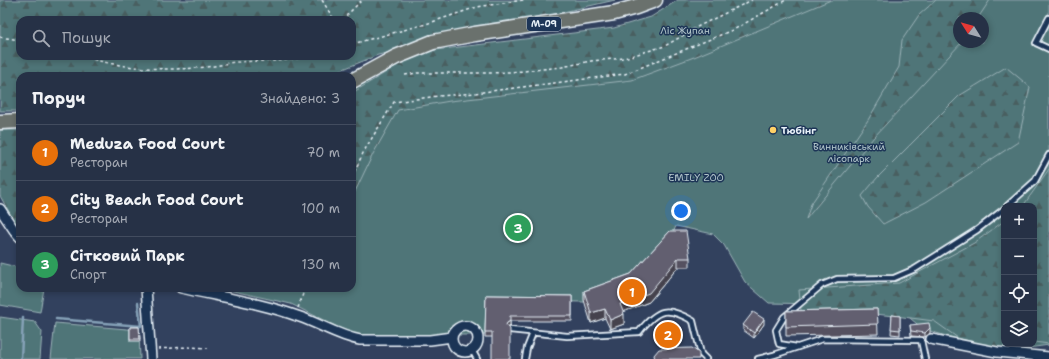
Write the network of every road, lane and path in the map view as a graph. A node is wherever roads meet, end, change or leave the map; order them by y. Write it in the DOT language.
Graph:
graph roads {
  1 [pos="322,0"];
  2 [pos="362,0"];
  3 [pos="523,0"];
  4 [pos="655,0"];
  5 [pos="752,0"];
  6 [pos="786,0"];
  7 [pos="332,16"];
  8 [pos="346,16"];
  9 [pos="1049,18"];
  10 [pos="0,37"];
  11 [pos="16,39"];
  12 [pos="356,43"];
  13 [pos="1049,49"];
  14 [pos="93,60"];
  15 [pos="289,60"];
  16 [pos="405,75"];
  17 [pos="356,79"];
  18 [pos="16,121"];
  19 [pos="0,122"];
  20 [pos="1049,155"];
  21 [pos="356,168"];
  22 [pos="1010,203"];
  23 [pos="0,209"];
  24 [pos="1001,211"];
  25 [pos="16,232"];
  26 [pos="146,292"];
  27 [pos="199,292"];
  28 [pos="304,292"];
  29 [pos="295,316"];
  30 [pos="510,330"];
  31 [pos="533,333"];
  32 [pos="452,338"];
  33 [pos="931,339"];
  34 [pos="921,340"];
  35 [pos="797,347"];
  36 [pos="208,348"];
  37 [pos="150,349"];
  38 [pos="472,350"];
  39 [pos="1049,357"];
  40 [pos="151,359"];
  41 [pos="477,359"];
  42 [pos="525,359"];
  43 [pos="706,359"];
  44 [pos="758,359"];
  45 [pos="925,359"];
  1 -- 7 [label="path"];
  2 -- 8 [label="path"];
  3 -- 12 [label="path"];
  4 -- 17 [label="main road, М-09"];
  5 -- 16 [label="path"];
  6 -- 21 [label="path"];
  9 -- 13 [label="lane"];
  10 -- 11 [label="path"];
  14 -- 15 [label="path"];
  18 -- 19 [label="main road"];
  20 -- 22 [label="lane"];
  23 -- 25 [label="street"];
  24 -- 35 [label="lane"];
  26 -- 37 [label="street"];
  27 -- 29 [label="street"];
  28 -- 29 [label="path"];
  29 -- 32 [label="street"];
  30 -- 31 [label="lane"];
  31 -- 42 [label="lane"];
  31 -- 43 [label="lane"];
  32 -- 38 [label="street"];
  32 -- 38 [label="street"];
  33 -- 34 [label="lane"];
  33 -- 39 [label="street"];
  34 -- 35 [label="lane"];
  34 -- 45 [label="lane"];
  35 -- 44 [label="lane"];
  36 -- 37 [label="path"];
  37 -- 40 [label="street"];
  38 -- 41 [label="lane"];
}
